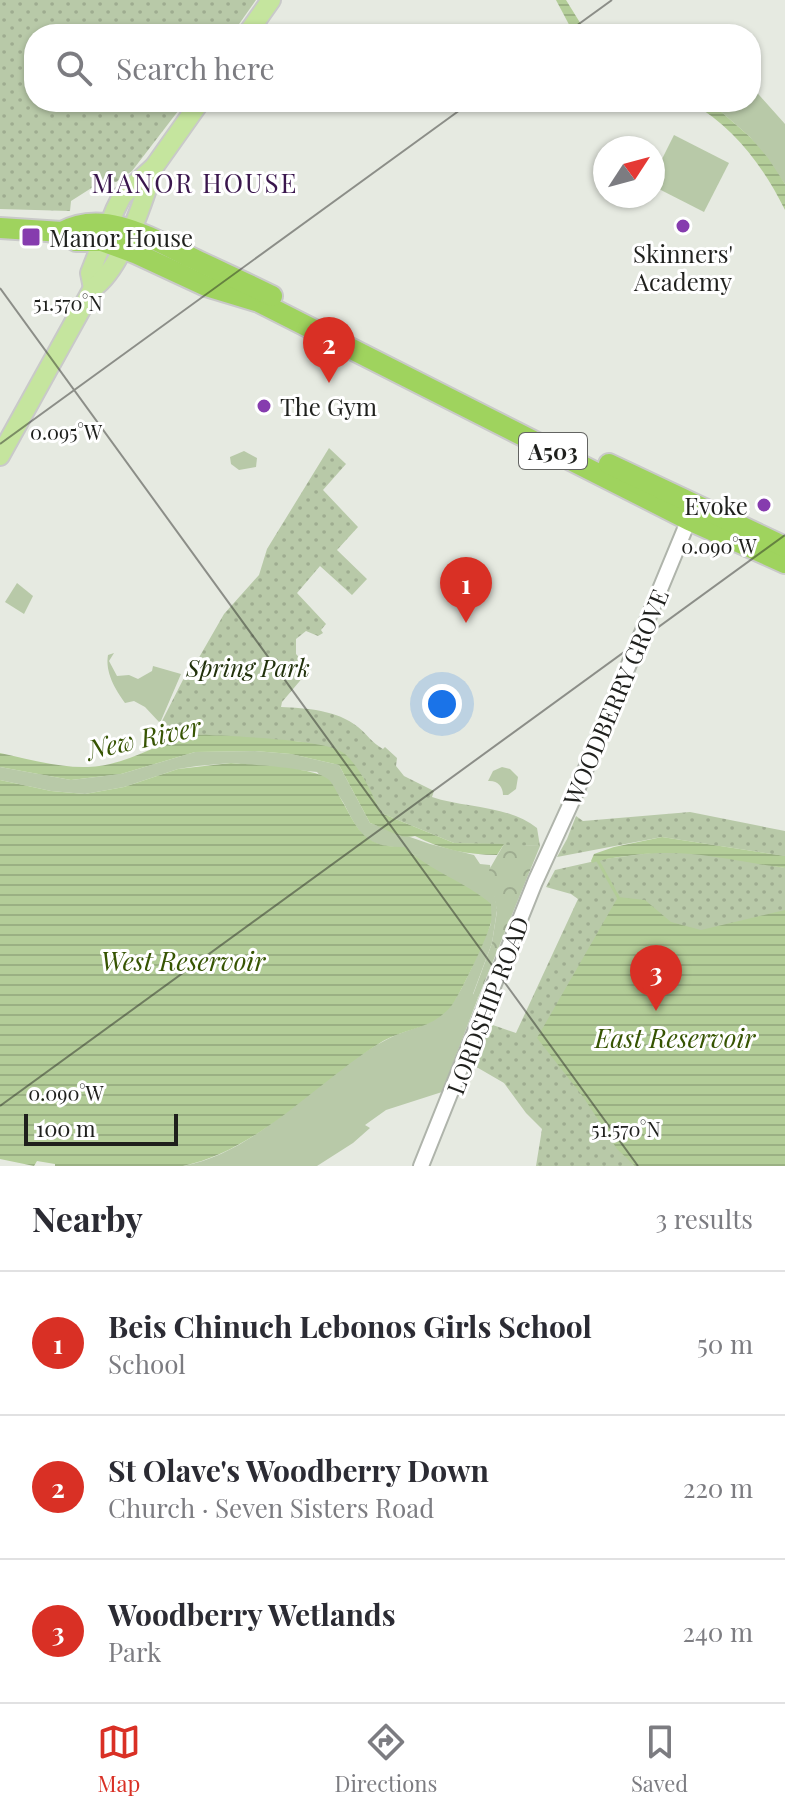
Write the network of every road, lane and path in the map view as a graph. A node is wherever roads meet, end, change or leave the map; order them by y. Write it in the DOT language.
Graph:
graph roads {
  1 [pos="271,0"];
  2 [pos="254,24"];
  3 [pos="193,112"];
  4 [pos="154,167"];
  5 [pos="0,228"];
  6 [pos="105,233"];
  7 [pos="126,239"];
  8 [pos="93,288"];
  9 [pos="0,456"];
  10 [pos="692,512"];
  11 [pos="785,547"];
  12 [pos="785,563"];
  13 [pos="551,843"];
  14 [pos="421,1166"];
  1 -- 2 [label="main road"];
  3 -- 4 [label="main road"];
  4 -- 6 [label="main road"];
  4 -- 7 [label="main road"];
  5 -- 6 [label="highway, A503"];
  6 -- 7 [label="highway, A503"];
  6 -- 8 [label="main road"];
  7 -- 8 [label="main road"];
  7 -- 10 [label="highway, A503"];
  8 -- 9 [label="main road"];
  10 -- 11 [label="highway, A503"];
  10 -- 12 [label="highway, A503"];
  10 -- 13 [label="street, WOODBERRY GROVE"];
  13 -- 14 [label="street, LORDSHIP ROAD"];
}
